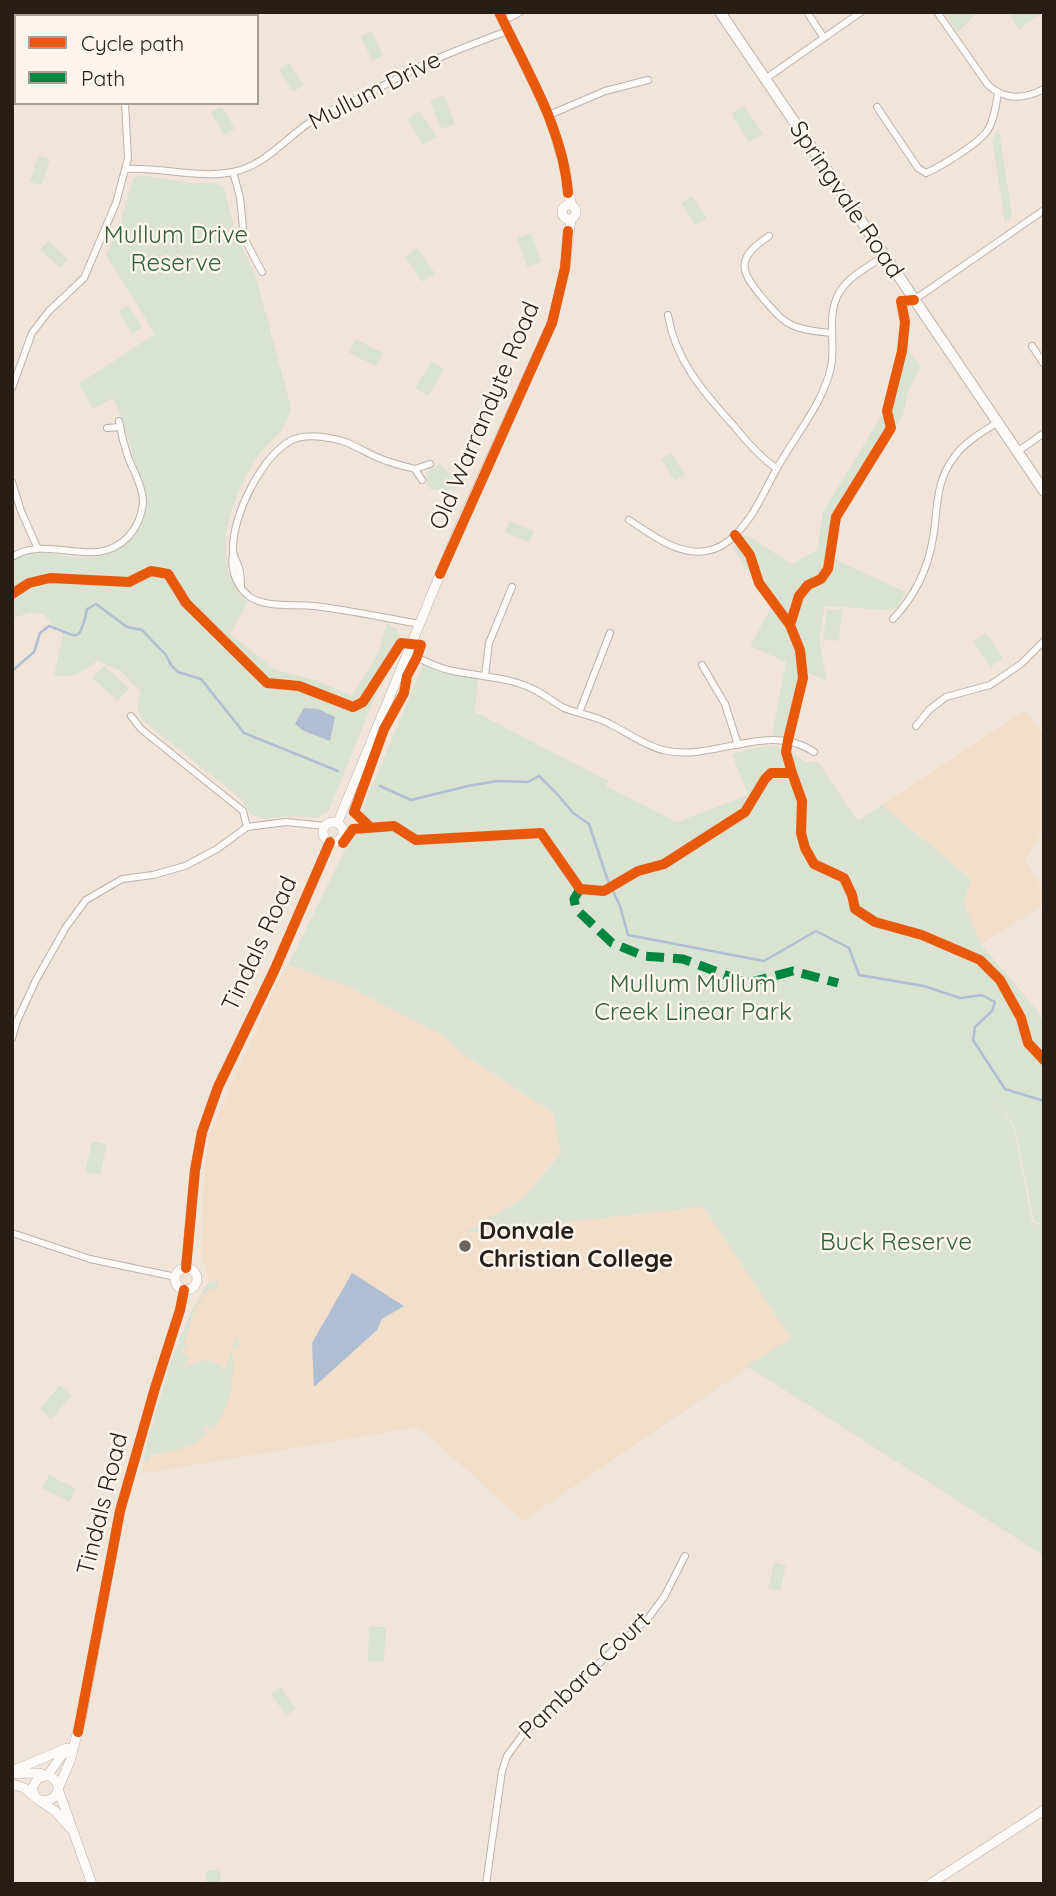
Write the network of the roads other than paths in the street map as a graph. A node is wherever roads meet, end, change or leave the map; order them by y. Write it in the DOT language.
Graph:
graph roads {
  1 [pos="520,12"];
  2 [pos="720,12"];
  3 [pos="807,12"];
  4 [pos="861,12"];
  5 [pos="937,12"];
  6 [pos="503,21"];
  7 [pos="824,38"];
  8 [pos="765,79"];
  9 [pos="648,80"];
  10 [pos="1044,89"];
  11 [pos="998,93"];
  12 [pos="125,105"];
  13 [pos="877,107"];
  14 [pos="549,115"];
  15 [pos="127,169"];
  16 [pos="233,172"];
  17 [pos="1044,210"];
  18 [pos="769,236"];
  19 [pos="884,256"];
  20 [pos="262,272"];
  21 [pos="914,300"];
  22 [pos="668,315"];
  23 [pos="832,333"];
  24 [pos="1031,346"];
  25 [pos="1044,364"];
  26 [pos="12,388"];
  27 [pos="998,422"];
  28 [pos="107,428"];
  29 [pos="1044,433"];
  30 [pos="1017,452"];
  31 [pos="430,464"];
  32 [pos="776,468"];
  33 [pos="415,469"];
  34 [pos="422,480"];
  35 [pos="12,482"];
  36 [pos="1044,491"];
  37 [pos="629,520"];
  38 [pos="37,547"];
  39 [pos="12,557"];
  40 [pos="512,587"];
  41 [pos="892,619"];
  42 [pos="421,624"];
  43 [pos="610,633"];
  44 [pos="1044,641"];
  45 [pos="408,656"];
  46 [pos="702,665"];
  47 [pos="485,675"];
  48 [pos="579,713"];
  49 [pos="131,716"];
  50 [pos="916,726"];
  51 [pos="738,745"];
  52 [pos="814,752"];
  53 [pos="338,822"];
  54 [pos="324,826"];
  55 [pos="247,827"];
  56 [pos="330,842"];
  57 [pos="12,1038"];
  58 [pos="12,1233"];
  59 [pos="186,1268"];
  60 [pos="176,1277"];
  61 [pos="184,1290"];
  62 [pos="685,1556"];
  63 [pos="78,1732"];
  64 [pos="67,1748"];
  65 [pos="12,1772"];
  66 [pos="47,1776"];
  67 [pos="12,1784"];
  68 [pos="58,1789"];
  69 [pos="37,1799"];
  70 [pos="1044,1810"];
  71 [pos="72,1830"];
  72 [pos="92,1884"];
  73 [pos="486,1884"];
  74 [pos="930,1884"];
  1 -- 6 [label="street, Mullum Drive"];
  2 -- 8 [label="main road, Springvale Road"];
  3 -- 7 [label="street"];
  4 -- 7 [label="street"];
  5 -- 11 [label="street"];
  6 -- 14 [label="main road, Old Warrandyte Road"];
  6 -- 16 [label="street, Mullum Drive"];
  7 -- 8 [label="street"];
  8 -- 19 [label="main road, Springvale Road"];
  9 -- 14 [label="street"];
  10 -- 11 [label="street"];
  11 -- 13 [label="street"];
  12 -- 15 [label="street"];
  14 -- 42 [label="main road, Old Warrandyte Road"];
  15 -- 16 [label="street, Mullum Drive"];
  15 -- 26 [label="street"];
  16 -- 20 [label="street"];
  17 -- 21 [label="street"];
  18 -- 23 [label="street"];
  19 -- 21 [label="main road, Springvale Road"];
  19 -- 23 [label="street"];
  21 -- 27 [label="main road, Springvale Road"];
  22 -- 32 [label="street"];
  23 -- 32 [label="street"];
  24 -- 25 [label="street"];
  27 -- 30 [label="main road, Springvale Road"];
  27 -- 41 [label="street"];
  28 -- 38 [label="street"];
  29 -- 30 [label="street"];
  30 -- 36 [label="main road, Springvale Road"];
  31 -- 33 [label="street"];
  32 -- 37 [label="street"];
  33 -- 34 [label="street"];
  33 -- 42 [label="street"];
  35 -- 38 [label="street"];
  38 -- 39 [label="street"];
  40 -- 47 [label="street"];
  42 -- 45 [label="main road, Old Warrandyte Road"];
  43 -- 48 [label="street"];
  44 -- 50 [label="street"];
  45 -- 47 [label="street"];
  45 -- 53 [label="main road, Old Warrandyte Road"];
  46 -- 51 [label="street"];
  47 -- 48 [label="street"];
  48 -- 51 [label="street"];
  49 -- 55 [label="street"];
  51 -- 52 [label="street"];
  53 -- 54 [label="main road"];
  53 -- 56 [label="main road"];
  54 -- 55 [label="street"];
  54 -- 56 [label="main road"];
  55 -- 57 [label="street"];
  56 -- 59 [label="main road, Tindals Road"];
  58 -- 60 [label="street"];
  59 -- 60 [label="main road"];
  59 -- 61 [label="main road"];
  60 -- 61 [label="main road"];
  61 -- 63 [label="main road, Tindals Road"];
  62 -- 73 [label="street, Pambara Court"];
  63 -- 64 [label="main road, Tindals Road"];
  63 -- 68 [label="main road, Tindals Road"];
  64 -- 65 [label="main road"];
  64 -- 66 [label="main road, Tindals Road"];
  65 -- 66 [label="main road"];
  66 -- 68 [label="main road"];
  66 -- 69 [label="main road"];
  67 -- 69 [label="main road"];
  68 -- 69 [label="main road"];
  68 -- 71 [label="main road"];
  69 -- 71 [label="main road"];
  70 -- 74 [label="main road"];
  71 -- 72 [label="main road"];
}
